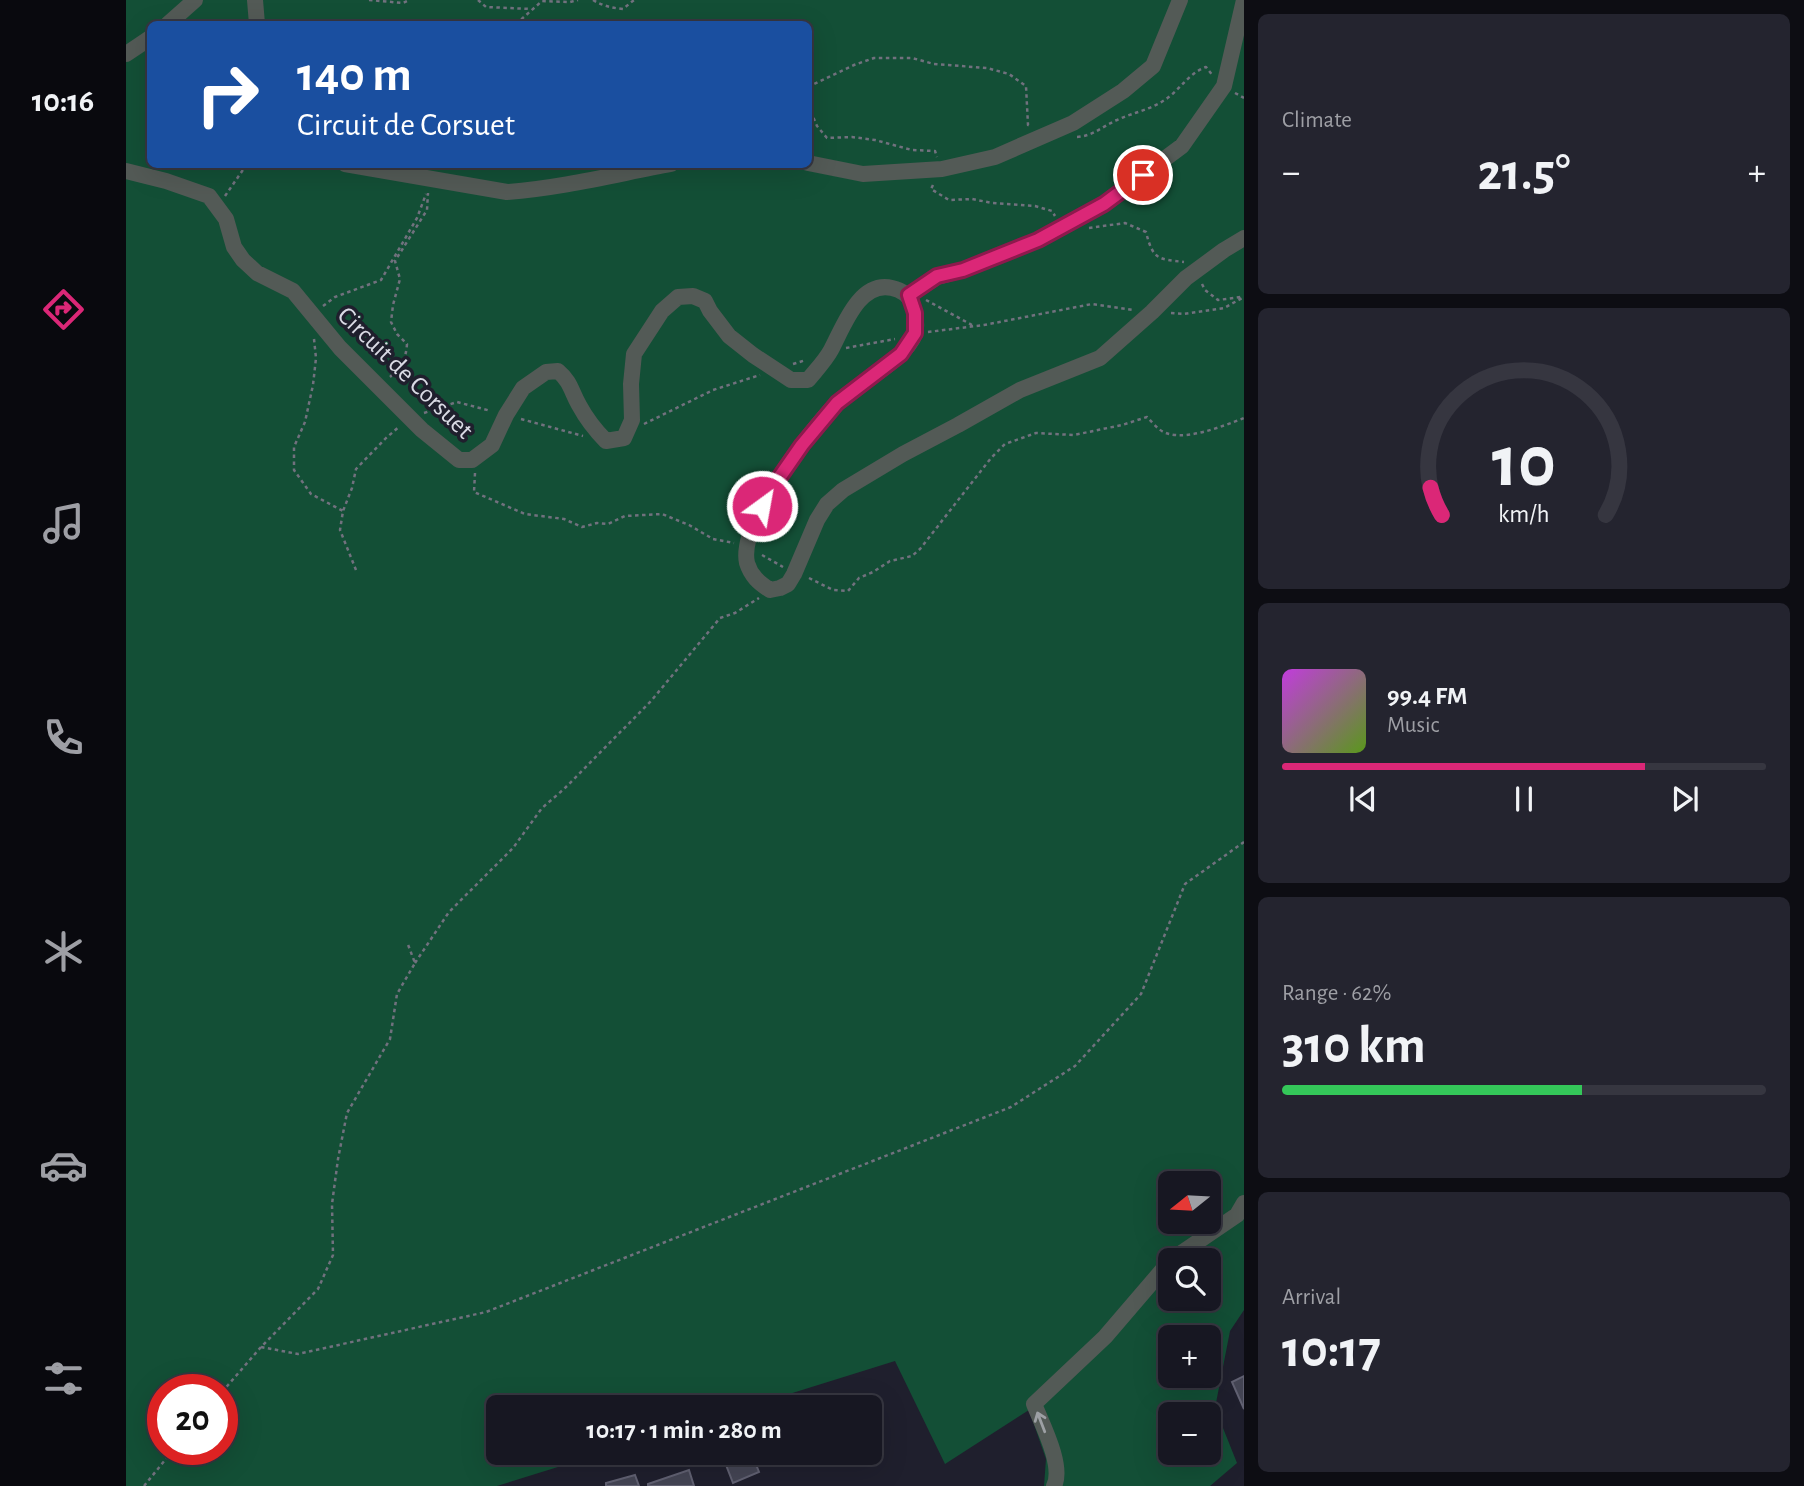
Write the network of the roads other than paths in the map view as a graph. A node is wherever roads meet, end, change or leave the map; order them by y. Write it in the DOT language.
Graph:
graph roads {
  1 [pos="195,0"];
  2 [pos="255,0"];
  3 [pos="1180,0"];
  4 [pos="1244,0"];
  5 [pos="171,21"];
  6 [pos="257,21"];
  7 [pos="147,40"];
  8 [pos="126,54"];
  9 [pos="812,164"];
  10 [pos="368,168"];
  11 [pos="651,168"];
  12 [pos="126,171"];
  13 [pos="1244,238"];
  14 [pos="909,295"];
  15 [pos="1244,1203"];
  16 [pos="1189,1248"];
  17 [pos="1158,1275"];
  18 [pos="1054,1486"];
  1 -- 5 [label="street"];
  2 -- 6 [label="street"];
  3 -- 9 [label="street"];
  4 -- 14 [label="street"];
  7 -- 8 [label="street"];
  10 -- 11 [label="street"];
  12 -- 14 [label="street, Circuit de Corsuet"];
  13 -- 14 [label="street"];
  15 -- 16 [label="street"];
  18 -- 17 [label="street, one-way"];
}
